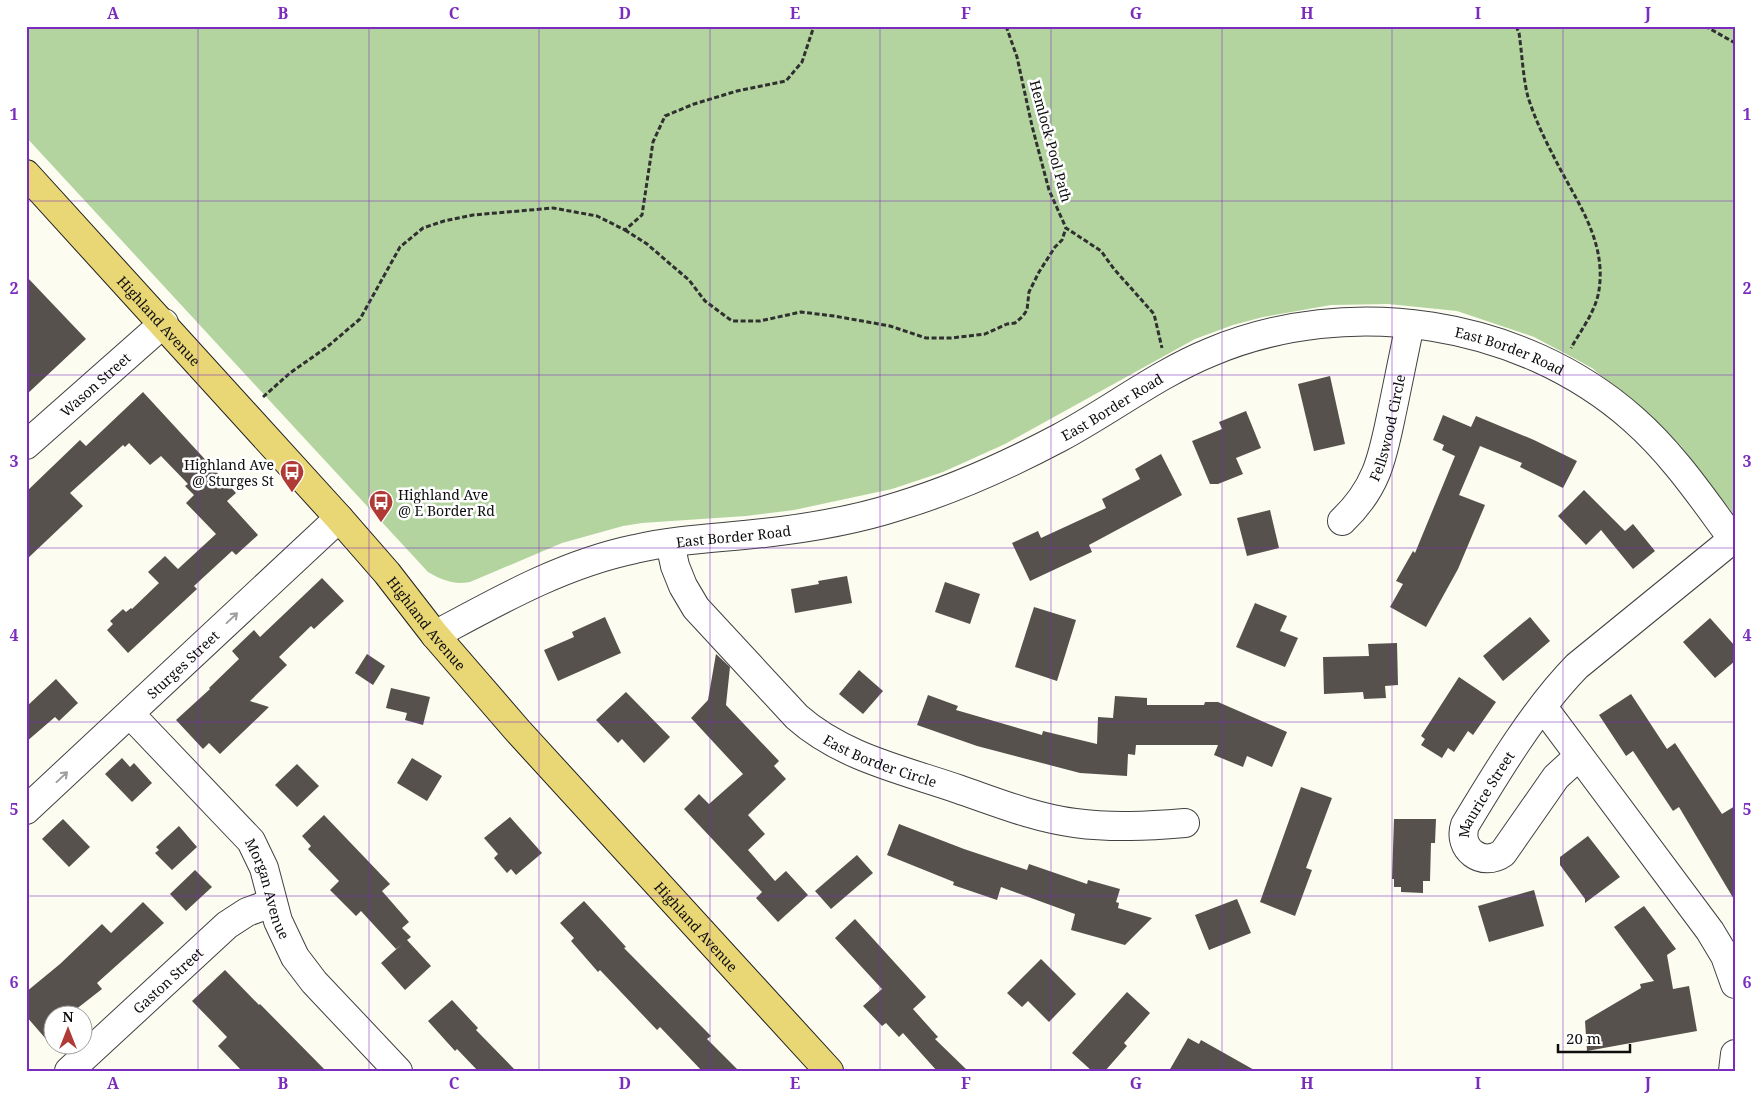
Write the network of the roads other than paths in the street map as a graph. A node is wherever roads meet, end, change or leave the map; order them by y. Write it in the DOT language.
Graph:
graph roads {
  1 [pos="26,174"];
  2 [pos="164,323"];
  3 [pos="1410,324"];
  4 [pos="26,444"];
  5 [pos="339,518"];
  6 [pos="1342,521"];
  7 [pos="1734,540"];
  8 [pos="670,543"];
  9 [pos="435,634"];
  10 [pos="1543,707"];
  11 [pos="130,714"];
  12 [pos="1579,756"];
  13 [pos="26,810"];
  14 [pos="1185,823"];
  15 [pos="272,903"];
  16 [pos="1735,984"];
  17 [pos="1735,1054"];
  18 [pos="69,1071"];
  19 [pos="398,1071"];
  20 [pos="829,1071"];
  21 [pos="1733,1071"];
  1 -- 2 [label="main road, Highland Avenue"];
  2 -- 4 [label="street, Wason Street"];
  2 -- 5 [label="main road, Highland Avenue"];
  3 -- 6 [label="street, Fellswood Circle"];
  3 -- 7 [label="street, East Border Road"];
  3 -- 8 [label="street, East Border Road"];
  5 -- 9 [label="main road, Highland Avenue"];
  11 -- 5 [label="street, Sturges Street, one-way"];
  7 -- 10 [label="street, Maurice Street"];
  8 -- 9 [label="street, East Border Road"];
  8 -- 14 [label="street, East Border Circle"];
  9 -- 20 [label="main road, Highland Avenue"];
  10 -- 12 [label="street"];
  10 -- 12 [label="street, Maurice Street"];
  13 -- 11 [label="street, Sturges Street, one-way"];
  11 -- 15 [label="street, Morgan Avenue"];
  12 -- 16 [label="street"];
  15 -- 18 [label="street, Gaston Street"];
  15 -- 19 [label="street, Morgan Avenue"];
  17 -- 21 [label="street"];
}
